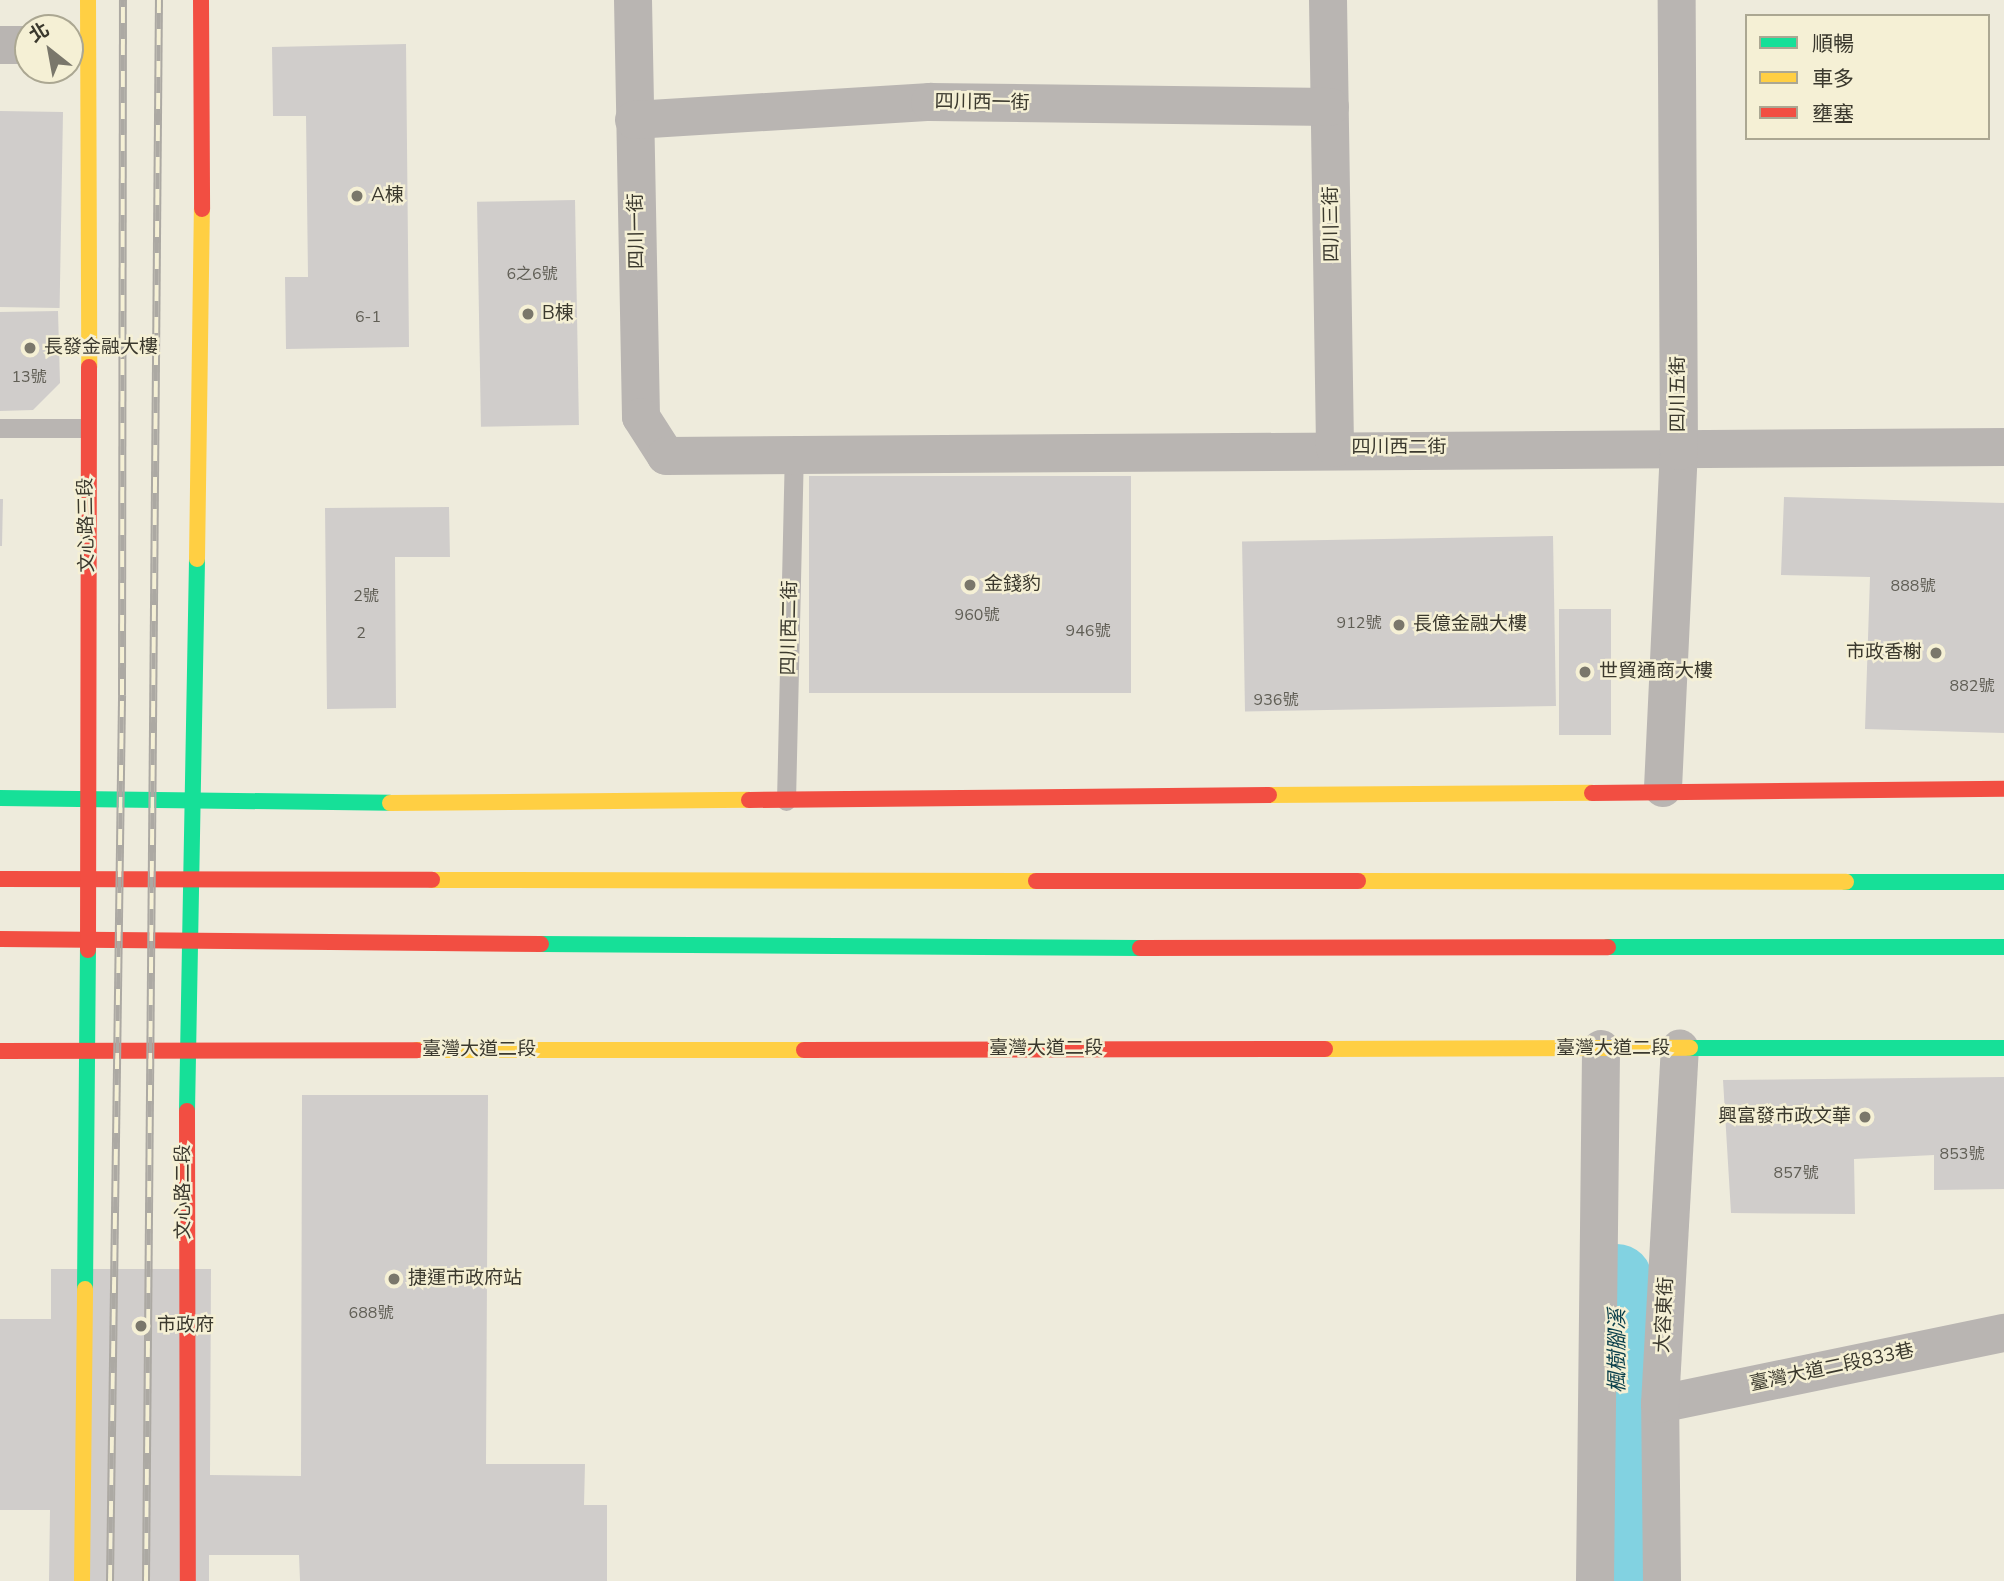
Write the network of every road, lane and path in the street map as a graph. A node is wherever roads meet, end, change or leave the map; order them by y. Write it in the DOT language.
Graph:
graph roads {
  1 [pos="88,0"];
  2 [pos="201,0"];
  3 [pos="633,0"];
  4 [pos="1328,0"];
  5 [pos="1677,0"];
  6 [pos="84,20"];
  7 [pos="80,84"];
  8 [pos="1330,107"];
  9 [pos="634,120"];
  10 [pos="0,428"];
  11 [pos="86,428"];
  12 [pos="2004,447"];
  13 [pos="1335,448"];
  14 [pos="1679,451"];
  15 [pos="666,456"];
  16 [pos="794,456"];
  17 [pos="1663,788"];
  18 [pos="2004,789"];
  19 [pos="0,798"];
  20 [pos="90,800"];
  21 [pos="786,801"];
  22 [pos="190,803"];
  23 [pos="188,877"];
  24 [pos="89,878"];
  25 [pos="0,879"];
  26 [pos="2004,882"];
  27 [pos="89,938"];
  28 [pos="0,939"];
  29 [pos="186,940"];
  30 [pos="2004,947"];
  31 [pos="2004,1048"];
  32 [pos="1601,1049"];
  33 [pos="1680,1049"];
  34 [pos="185,1050"];
  35 [pos="0,1051"];
  36 [pos="87,1051"];
  37 [pos="2004,1333"];
  38 [pos="1660,1404"];
  39 [pos="82,1581"];
  40 [pos="188,1581"];
  41 [pos="1595,1581"];
  42 [pos="1662,1581"];
  1 -- 6 [label="main road, 文心路三段"];
  2 -- 22 [label="main road"];
  3 -- 9 [label="street, 四川一街"];
  4 -- 8 [label="street, 四川三街"];
  5 -- 14 [label="street, 四川五街"];
  7 -- 11 [label="main road, 文心路三段"];
  8 -- 9 [label="street, 四川西一街"];
  8 -- 13 [label="street, 四川三街"];
  9 -- 15 [label="street, 四川一街"];
  10 -- 11 [label="lane"];
  11 -- 20 [label="main road, 文心路三段"];
  12 -- 14 [label="street, 四川西二街"];
  13 -- 14 [label="street, 四川西二街"];
  13 -- 16 [label="street, 四川西二街"];
  14 -- 17 [label="street, 四川五街"];
  15 -- 16 [label="street, 四川西二街"];
  16 -- 21 [label="lane, 四川西二街"];
  17 -- 18 [label="main road"];
  17 -- 21 [label="main road"];
  19 -- 20 [label="main road"];
  20 -- 22 [label="main road"];
  20 -- 24 [label="main road, 文心路三段"];
  21 -- 22 [label="main road"];
  22 -- 23 [label="main road, 文心路二段"];
  23 -- 24 [label="main road"];
  23 -- 26 [label="main road"];
  23 -- 29 [label="main road, 文心路二段"];
  24 -- 25 [label="main road"];
  24 -- 27 [label="main road, 文心路三段"];
  27 -- 28 [label="main road"];
  27 -- 29 [label="main road"];
  27 -- 36 [label="main road, 文心路三段"];
  29 -- 30 [label="main road"];
  29 -- 34 [label="main road, 文心路二段"];
  31 -- 33 [label="main road, 臺灣大道二段"];
  32 -- 33 [label="main road, 臺灣大道二段"];
  32 -- 34 [label="main road, 臺灣大道二段"];
  32 -- 41 [label="street"];
  33 -- 38 [label="street, 大容東街"];
  34 -- 36 [label="main road, 臺灣大道二段"];
  34 -- 40 [label="main road, 文心路二段"];
  35 -- 36 [label="main road, 臺灣大道二段"];
  36 -- 39 [label="main road"];
  37 -- 38 [label="street, 臺灣大道二段833巷"];
  38 -- 42 [label="street, 大容東街"];
}
